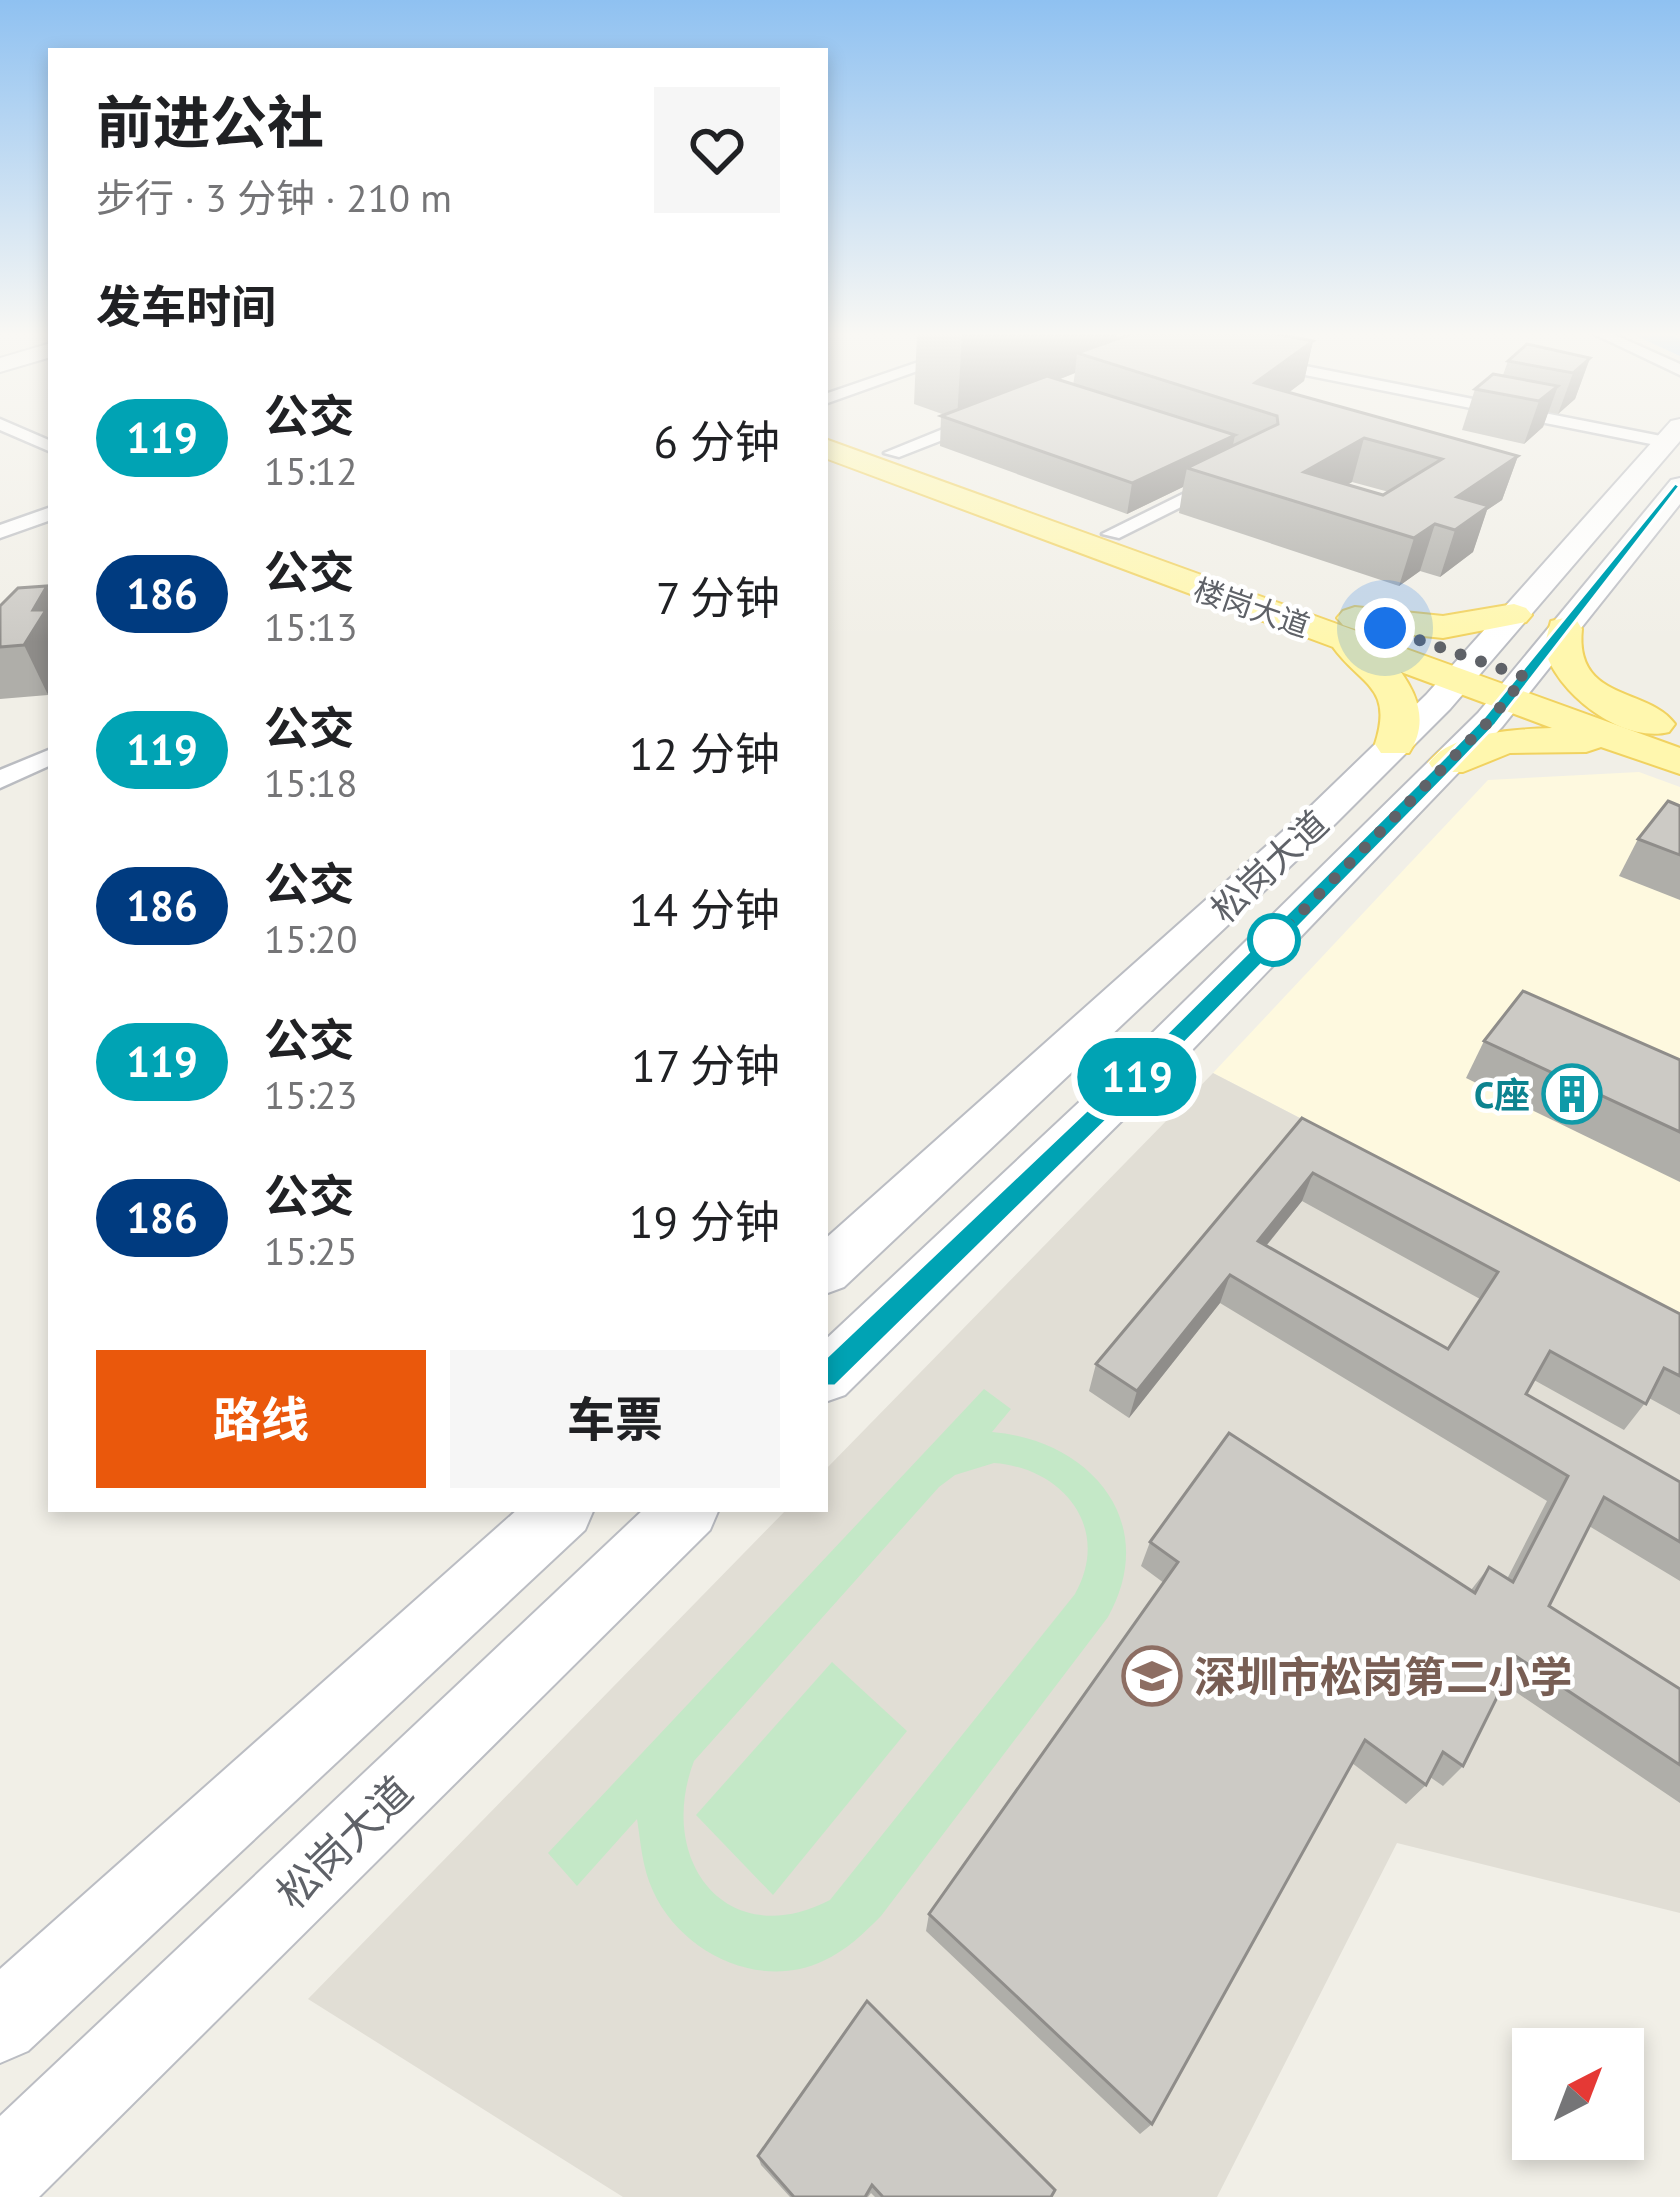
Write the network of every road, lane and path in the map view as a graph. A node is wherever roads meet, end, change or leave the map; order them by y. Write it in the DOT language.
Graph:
graph roads {
  1 [pos="850,437"];
  2 [pos="935,437"];
  3 [pos="1671,437"];
  4 [pos="828,449"];
  5 [pos="893,453"];
  6 [pos="1236,473"];
  7 [pos="1680,486"];
  8 [pos="48,514"];
  9 [pos="0,532"];
  10 [pos="1112,534"];
  11 [pos="1514,615"];
  12 [pos="1342,626"];
  13 [pos="1564,629"];
  14 [pos="1466,670"];
  15 [pos="1516,688"];
  16 [pos="1396,744"];
  17 [pos="1675,750"];
  18 [pos="48,757"];
  19 [pos="1449,763"];
  20 [pos="0,780"];
  21 [pos="828,1269"];
  22 [pos="828,1374"];
  23 [pos="560,1512"];
  24 [pos="685,1512"];
  25 [pos="0,2023"];
  26 [pos="0,2176"];
  1 -- 5 [label="main road, 楼岗大道"];
  2 -- 5 [label="street"];
  3 -- 11 [label="main road, 松岗大道"];
  4 -- 12 [label="main road, 楼岗大道"];
  5 -- 10 [label="main road, 楼岗大道"];
  6 -- 10 [label="street"];
  7 -- 13 [label="main road, 松岗大道"];
  8 -- 9 [label="street"];
  10 -- 12 [label="main road, 楼岗大道"];
  11 -- 12 [label="main road"];
  11 -- 14 [label="main road, 松岗大道"];
  12 -- 14 [label="main road, 楼岗大道"];
  12 -- 16 [label="main road"];
  13 -- 15 [label="main road, 松岗大道"];
  13 -- 17 [label="main road"];
  14 -- 15 [label="main road, 楼岗大道"];
  14 -- 16 [label="main road, 松岗大道"];
  15 -- 17 [label="main road, 楼岗大道"];
  15 -- 19 [label="main road, 松岗大道"];
  16 -- 21 [label="main road, 松岗大道"];
  17 -- 19 [label="main road"];
  18 -- 20 [label="street"];
  19 -- 22 [label="main road, 松岗大道"];
  23 -- 25 [label="main road"];
  24 -- 26 [label="main road, 松岗大道"];
}
